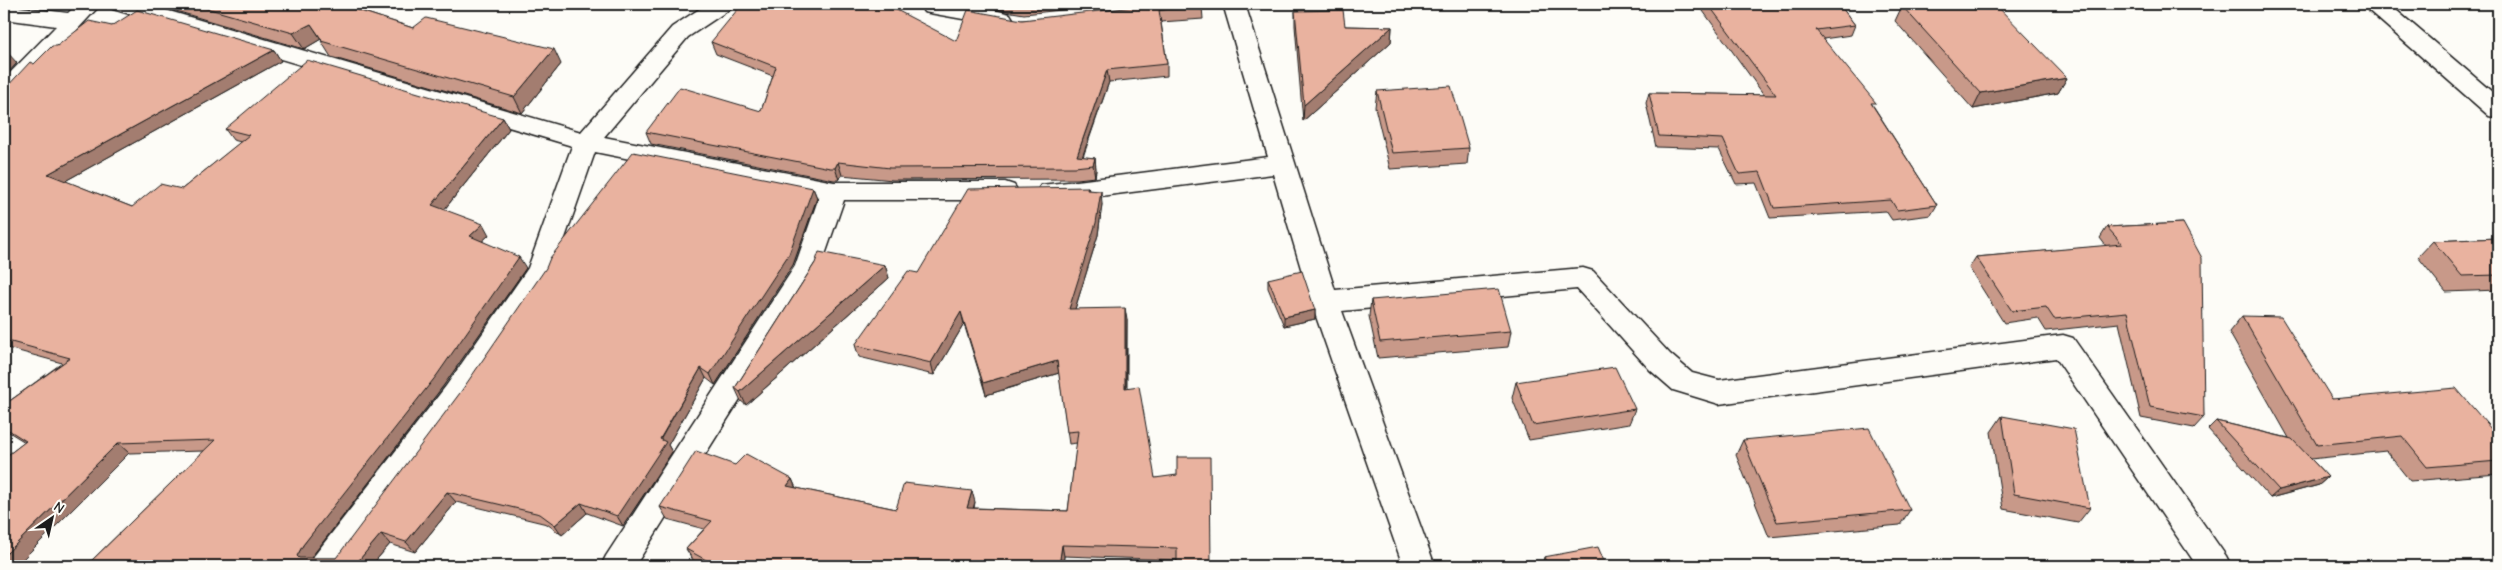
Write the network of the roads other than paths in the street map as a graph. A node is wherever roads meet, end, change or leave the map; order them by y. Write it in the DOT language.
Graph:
graph roads {
  1 [pos="90,4"];
  2 [pos="121,4"];
  3 [pos="722,4"];
  4 [pos="1234,4"];
  5 [pos="2375,4"];
  6 [pos="932,7"];
  7 [pos="4,12"];
  8 [pos="72,21"];
  9 [pos="1024,23"];
  10 [pos="4,93"];
  11 [pos="2498,110"];
  12 [pos="586,142"];
  13 [pos="1283,164"];
  14 [pos="834,191"];
  15 [pos="1325,302"];
  16 [pos="326,566"];
  17 [pos="618,566"];
  18 [pos="1419,566"];
  19 [pos="2215,566"];
  1 -- 8 [label="street"];
  2 -- 12 [label="street"];
  3 -- 12 [label="street"];
  4 -- 13 [label="street"];
  5 -- 11 [label="street"];
  6 -- 9 [label="street"];
  7 -- 8 [label="street"];
  8 -- 10 [label="street"];
  12 -- 14 [label="street"];
  12 -- 16 [label="street"];
  13 -- 14 [label="street"];
  13 -- 15 [label="street"];
  14 -- 17 [label="street"];
  15 -- 18 [label="street"];
  15 -- 19 [label="street"];
}
